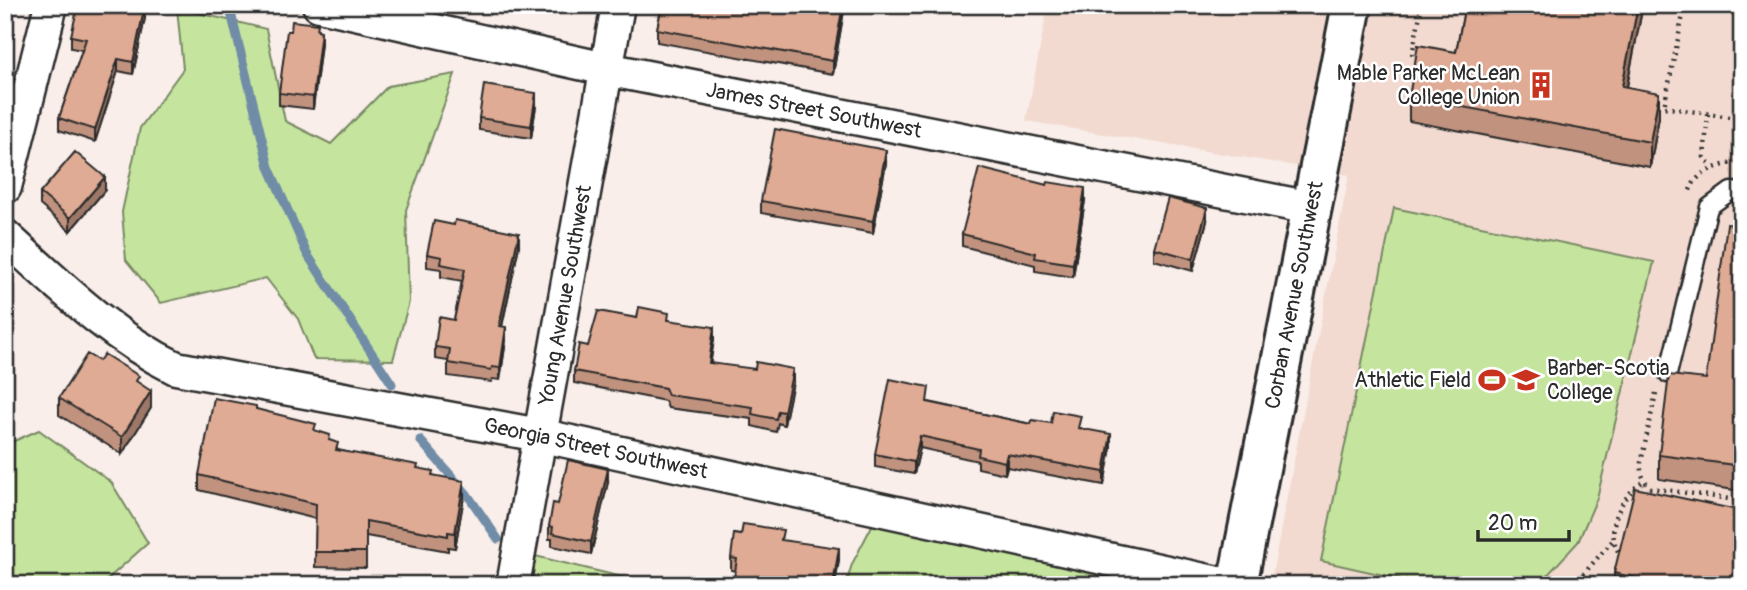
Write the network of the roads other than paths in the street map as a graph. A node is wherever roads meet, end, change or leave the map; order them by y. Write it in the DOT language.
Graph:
graph roads {
  1 [pos="51,5"];
  2 [pos="319,5"];
  3 [pos="618,5"];
  4 [pos="1352,5"];
  5 [pos="606,69"];
  6 [pos="5,187"];
  7 [pos="1742,192"];
  8 [pos="1311,208"];
  9 [pos="5,236"];
  10 [pos="1668,374"];
  11 [pos="539,435"];
  12 [pos="513,585"];
  13 [pos="1227,585"];
  14 [pos="1237,585"];
  1 -- 6 [label="street"];
  2 -- 5 [label="street, James Street Southwest"];
  3 -- 5 [label="street, Young Avenue Southwest"];
  4 -- 8 [label="street, Corban Avenue Southwest"];
  5 -- 8 [label="street, James Street Southwest"];
  5 -- 11 [label="street, Young Avenue Southwest"];
  7 -- 10 [label="lane"];
  8 -- 14 [label="street, Corban Avenue Southwest"];
  9 -- 11 [label="street, Georgia Street Southwest"];
  11 -- 12 [label="street, Young Avenue Southwest"];
  11 -- 13 [label="street, Georgia Street Southwest"];
}
